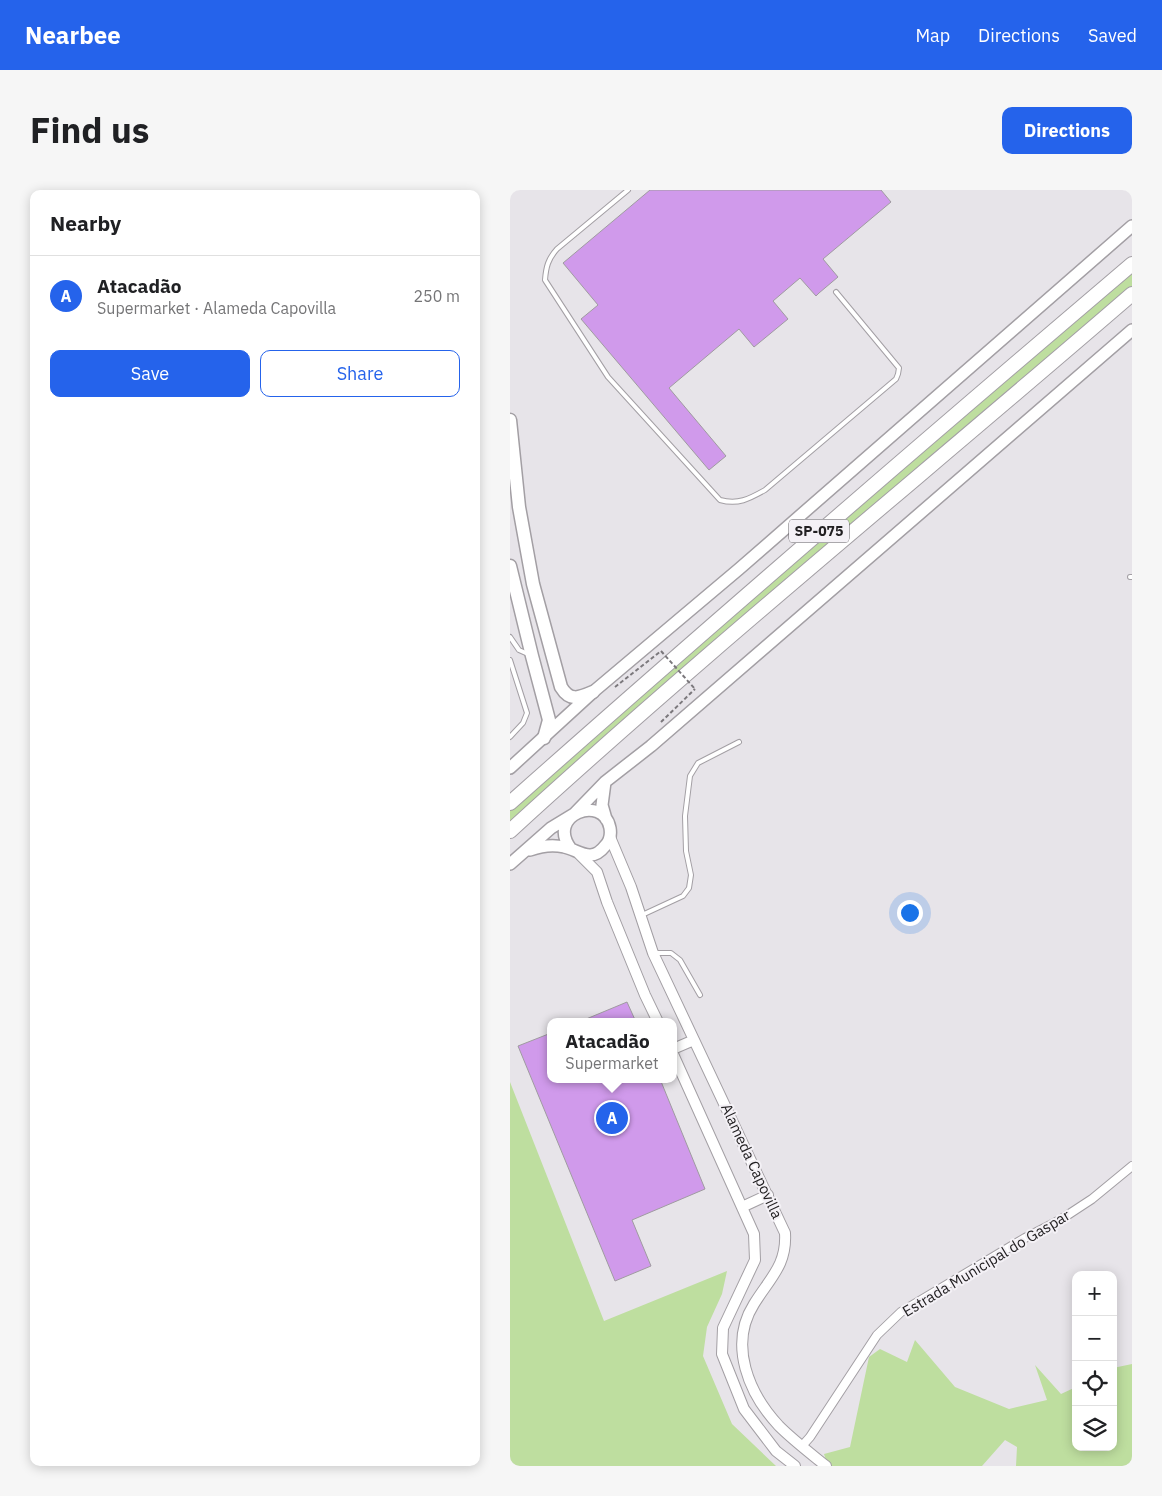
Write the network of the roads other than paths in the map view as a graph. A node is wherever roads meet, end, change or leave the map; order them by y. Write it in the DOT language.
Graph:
graph roads {
  1 [pos="628,190"];
  2 [pos="1132,226"];
  3 [pos="1132,264"];
  4 [pos="836,292"];
  5 [pos="1132,294"];
  6 [pos="1132,330"];
  7 [pos="510,420"];
  8 [pos="512,452"];
  9 [pos="510,566"];
  10 [pos="533,584"];
  11 [pos="515,592"];
  12 [pos="510,637"];
  13 [pos="532,656"];
  14 [pos="510,660"];
  15 [pos="593,692"];
  16 [pos="510,737"];
  17 [pos="544,738"];
  18 [pos="739,742"];
  19 [pos="510,768"];
  20 [pos="605,782"];
  21 [pos="510,803"];
  22 [pos="574,814"];
  23 [pos="606,819"];
  24 [pos="510,831"];
  25 [pos="610,837"];
  26 [pos="523,852"];
  27 [pos="575,852"];
  28 [pos="510,864"];
  29 [pos="640,916"];
  30 [pos="653,953"];
  31 [pos="700,995"];
  32 [pos="656,1018"];
  33 [pos="694,1040"];
  34 [pos="677,1047"];
  35 [pos="677,1063"];
  36 [pos="1132,1166"];
  37 [pos="768,1194"];
  38 [pos="742,1207"];
  39 [pos="759,1399"];
  40 [pos="744,1409"];
  41 [pos="802,1446"];
  42 [pos="782,1455"];
  43 [pos="795,1466"];
  44 [pos="826,1466"];
  1 -- 4 [label="lane"];
  2 -- 15 [label="main road"];
  3 -- 21 [label="highway, SP-075"];
  5 -- 24 [label="highway, SP-075"];
  6 -- 20 [label="main road"];
  7 -- 8 [label="main road"];
  8 -- 10 [label="main road"];
  9 -- 11 [label="main road"];
  10 -- 11 [label="main road"];
  10 -- 15 [label="main road"];
  11 -- 13 [label="main road"];
  12 -- 13 [label="lane"];
  13 -- 17 [label="main road"];
  14 -- 16 [label="lane"];
  15 -- 17 [label="main road"];
  17 -- 19 [label="main road"];
  18 -- 29 [label="lane"];
  20 -- 22 [label="main road"];
  20 -- 23 [label="main road"];
  22 -- 23 [label="main road"];
  22 -- 26 [label="main road"];
  22 -- 27 [label="main road"];
  23 -- 25 [label="main road"];
  25 -- 27 [label="main road"];
  25 -- 29 [label="street, Alameda Capovilla"];
  26 -- 27 [label="main road"];
  26 -- 28 [label="main road"];
  27 -- 32 [label="street"];
  29 -- 30 [label="street, Alameda Capovilla"];
  30 -- 31 [label="lane"];
  30 -- 33 [label="street, Alameda Capovilla"];
  33 -- 34 [label="street"];
  33 -- 37 [label="street, Alameda Capovilla"];
  35 -- 38 [label="street, Alameda Capovilla"];
  36 -- 41 [label="street, Estrada Municipal do Gaspar"];
  37 -- 38 [label="street"];
  37 -- 39 [label="street, Alameda Capovilla"];
  38 -- 40 [label="street, Alameda Capovilla"];
  39 -- 40 [label="street"];
  39 -- 41 [label="street, Alameda Capovilla"];
  40 -- 42 [label="street, Alameda Capovilla"];
  41 -- 42 [label="street"];
  41 -- 44 [label="street, Alameda Capovilla"];
  42 -- 43 [label="street, Alameda Capovilla"];
}
